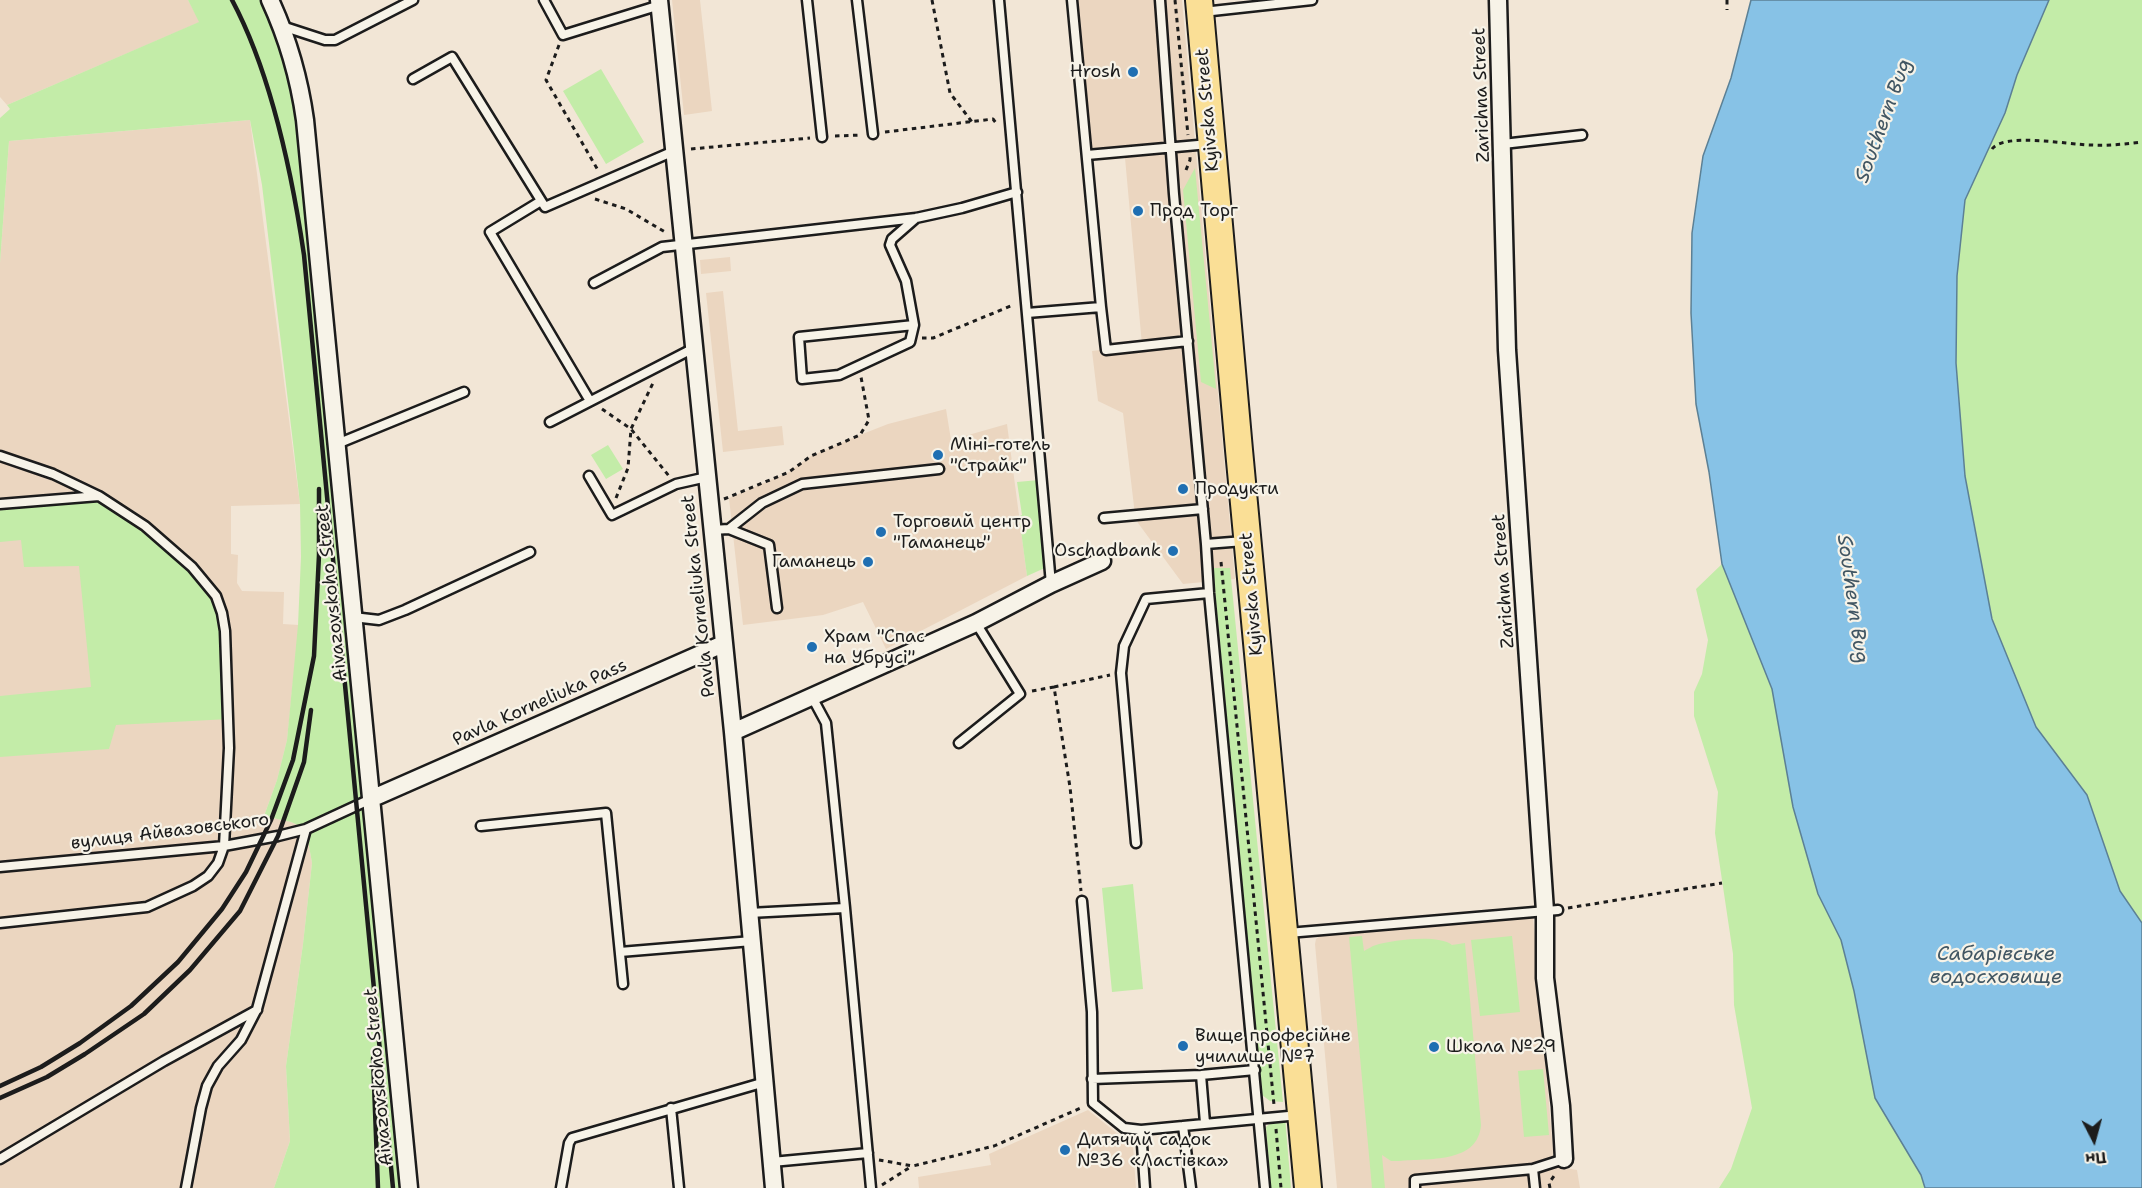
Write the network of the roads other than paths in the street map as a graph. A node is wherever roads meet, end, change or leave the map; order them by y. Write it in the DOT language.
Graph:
graph roads {
  1 [pos="270,0"];
  2 [pos="412,0"];
  3 [pos="544,0"];
  4 [pos="807,0"];
  5 [pos="857,0"];
  6 [pos="999,0"];
  7 [pos="1072,0"];
  8 [pos="1160,0"];
  9 [pos="1312,0"];
  10 [pos="1498,0"];
  11 [pos="660,2"];
  12 [pos="1199,6"];
  13 [pos="282,26"];
  14 [pos="413,79"];
  15 [pos="873,134"];
  16 [pos="1582,135"];
  17 [pos="822,137"];
  18 [pos="1211,143"];
  19 [pos="1503,144"];
  20 [pos="1170,147"];
  21 [pos="674,151"];
  22 [pos="1087,155"];
  23 [pos="1017,192"];
  24 [pos="541,201"];
  25 [pos="916,218"];
  26 [pos="684,243"];
  27 [pos="594,283"];
  28 [pos="1101,307"];
  29 [pos="1027,313"];
  30 [pos="914,325"];
  31 [pos="1188,341"];
  32 [pos="694,348"];
  33 [pos="464,392"];
  34 [pos="590,401"];
  35 [pos="550,422"];
  36 [pos="337,444"];
  37 [pos="0,456"];
  38 [pos="939,469"];
  39 [pos="589,476"];
  40 [pos="707,477"];
  41 [pos="99,496"];
  42 [pos="0,504"];
  43 [pos="1203,509"];
  44 [pos="1104,518"];
  45 [pos="729,529"];
  46 [pos="712,530"];
  47 [pos="1247,541"];
  48 [pos="1206,544"];
  49 [pos="530,552"];
  50 [pos="1102,561"];
  51 [pos="1051,584"];
  52 [pos="1209,593"];
  53 [pos="777,608"];
  54 [pos="352,617"];
  55 [pos="976,623"];
  56 [pos="723,644"];
  57 [pos="812,697"];
  58 [pos="733,732"];
  59 [pos="959,743"];
  60 [pos="373,798"];
  61 [pos="481,826"];
  62 [pos="306,829"];
  63 [pos="1136,843"];
  64 [pos="224,846"];
  65 [pos="0,867"];
  66 [pos="1082,901"];
  67 [pos="845,908"];
  68 [pos="1551,910"];
  69 [pos="749,913"];
  70 [pos="0,923"];
  71 [pos="1285,933"];
  72 [pos="752,941"];
  73 [pos="620,952"];
  74 [pos="623,984"];
  75 [pos="257,1009"];
  76 [pos="1255,1070"];
  77 [pos="1201,1075"];
  78 [pos="1092,1079"];
  79 [pos="765,1082"];
  80 [pos="671,1108"];
  81 [pos="1302,1114"];
  82 [pos="1259,1119"];
  83 [pos="1205,1123"];
  84 [pos="1183,1126"];
  85 [pos="1141,1130"];
  86 [pos="868,1155"];
  87 [pos="0,1159"];
  88 [pos="1564,1159"];
  89 [pos="772,1162"];
  90 [pos="1533,1169"];
  91 [pos="186,1188"];
  92 [pos="409,1188"];
  93 [pos="561,1188"];
  94 [pos="679,1188"];
  95 [pos="774,1188"];
  96 [pos="871,1188"];
  97 [pos="1145,1188"];
  98 [pos="1191,1188"];
  99 [pos="1265,1188"];
  100 [pos="1308,1188"];
  101 [pos="1415,1188"];
  102 [pos="1534,1188"];
  1 -- 13 [label="street, Aivazovskoho Street"];
  2 -- 13 [label="lane"];
  3 -- 11 [label="lane"];
  4 -- 17 [label="lane"];
  5 -- 15 [label="lane"];
  6 -- 23 [label="lane"];
  7 -- 22 [label="lane"];
  8 -- 20 [label="lane"];
  9 -- 12 [label="lane"];
  10 -- 19 [label="street, Zarichna Street"];
  11 -- 21 [label="street, Pavla Korneliuka Street"];
  12 -- 18 [label="main road, Kyivska Street"];
  13 -- 36 [label="street, Aivazovskoho Street"];
  14 -- 24 [label="lane"];
  16 -- 19 [label="lane"];
  18 -- 20 [label="lane"];
  18 -- 47 [label="main road, Kyivska Street"];
  19 -- 68 [label="street, Zarichna Street"];
  20 -- 22 [label="lane"];
  20 -- 31 [label="lane"];
  21 -- 24 [label="lane"];
  21 -- 26 [label="street, Pavla Korneliuka Street"];
  22 -- 28 [label="lane"];
  23 -- 25 [label="lane"];
  23 -- 29 [label="lane"];
  24 -- 34 [label="lane"];
  25 -- 26 [label="lane"];
  25 -- 30 [label="lane"];
  26 -- 27 [label="lane"];
  26 -- 32 [label="street, Pavla Korneliuka Street"];
  28 -- 29 [label="lane"];
  28 -- 31 [label="lane"];
  29 -- 51 [label="lane"];
  30 -- 30 [label="lane"];
  31 -- 43 [label="lane"];
  32 -- 34 [label="lane"];
  32 -- 40 [label="street, Pavla Korneliuka Street"];
  33 -- 36 [label="lane"];
  34 -- 35 [label="lane"];
  36 -- 54 [label="street, Aivazovskoho Street"];
  37 -- 41 [label="lane"];
  38 -- 45 [label="lane"];
  39 -- 40 [label="lane"];
  40 -- 46 [label="street, Pavla Korneliuka Street"];
  41 -- 42 [label="lane"];
  41 -- 64 [label="lane"];
  43 -- 44 [label="lane"];
  43 -- 48 [label="lane"];
  45 -- 46 [label="lane"];
  45 -- 53 [label="lane"];
  46 -- 56 [label="street, Pavla Korneliuka Street"];
  47 -- 48 [label="lane"];
  47 -- 71 [label="main road, Kyivska Street"];
  48 -- 52 [label="lane"];
  49 -- 54 [label="lane"];
  50 -- 51 [label="street"];
  51 -- 55 [label="street"];
  52 -- 63 [label="lane"];
  52 -- 76 [label="lane"];
  54 -- 60 [label="street, Aivazovskoho Street"];
  55 -- 57 [label="street"];
  55 -- 59 [label="lane"];
  56 -- 58 [label="street, Pavla Korneliuka Street"];
  56 -- 60 [label="street, Pavla Korneliuka Pass"];
  57 -- 58 [label="street"];
  57 -- 67 [label="lane"];
  58 -- 69 [label="street, Pavla Korneliuka Street"];
  60 -- 62 [label="lane, вулиця Айвазовського"];
  60 -- 92 [label="street, Aivazovskoho Street"];
  61 -- 73 [label="lane"];
  62 -- 64 [label="lane, вулиця Айвазовського"];
  62 -- 75 [label="lane"];
  64 -- 65 [label="lane, вулиця Айвазовського"];
  64 -- 70 [label="lane"];
  66 -- 78 [label="lane"];
  67 -- 69 [label="lane"];
  67 -- 86 [label="lane"];
  68 -- 71 [label="lane"];
  68 -- 88 [label="street, Zarichna Street"];
  69 -- 72 [label="street, Pavla Korneliuka Street"];
  71 -- 81 [label="main road, Kyivska Street"];
  72 -- 73 [label="lane"];
  72 -- 79 [label="street, Pavla Korneliuka Street"];
  73 -- 74 [label="lane"];
  75 -- 87 [label="lane"];
  75 -- 91 [label="lane"];
  76 -- 77 [label="lane"];
  76 -- 82 [label="lane"];
  77 -- 78 [label="lane"];
  77 -- 83 [label="lane"];
  78 -- 85 [label="lane"];
  79 -- 80 [label="lane"];
  79 -- 89 [label="street, Pavla Korneliuka Street"];
  80 -- 93 [label="lane"];
  80 -- 94 [label="lane"];
  81 -- 82 [label="lane"];
  81 -- 100 [label="main road, Kyivska Street"];
  82 -- 83 [label="lane"];
  82 -- 99 [label="lane"];
  83 -- 84 [label="lane"];
  84 -- 85 [label="lane"];
  84 -- 98 [label="lane"];
  85 -- 97 [label="lane"];
  86 -- 89 [label="lane"];
  86 -- 96 [label="lane"];
  88 -- 90 [label="lane"];
  89 -- 95 [label="street, Pavla Korneliuka Street"];
  90 -- 101 [label="lane"];
  90 -- 102 [label="lane"];
}
